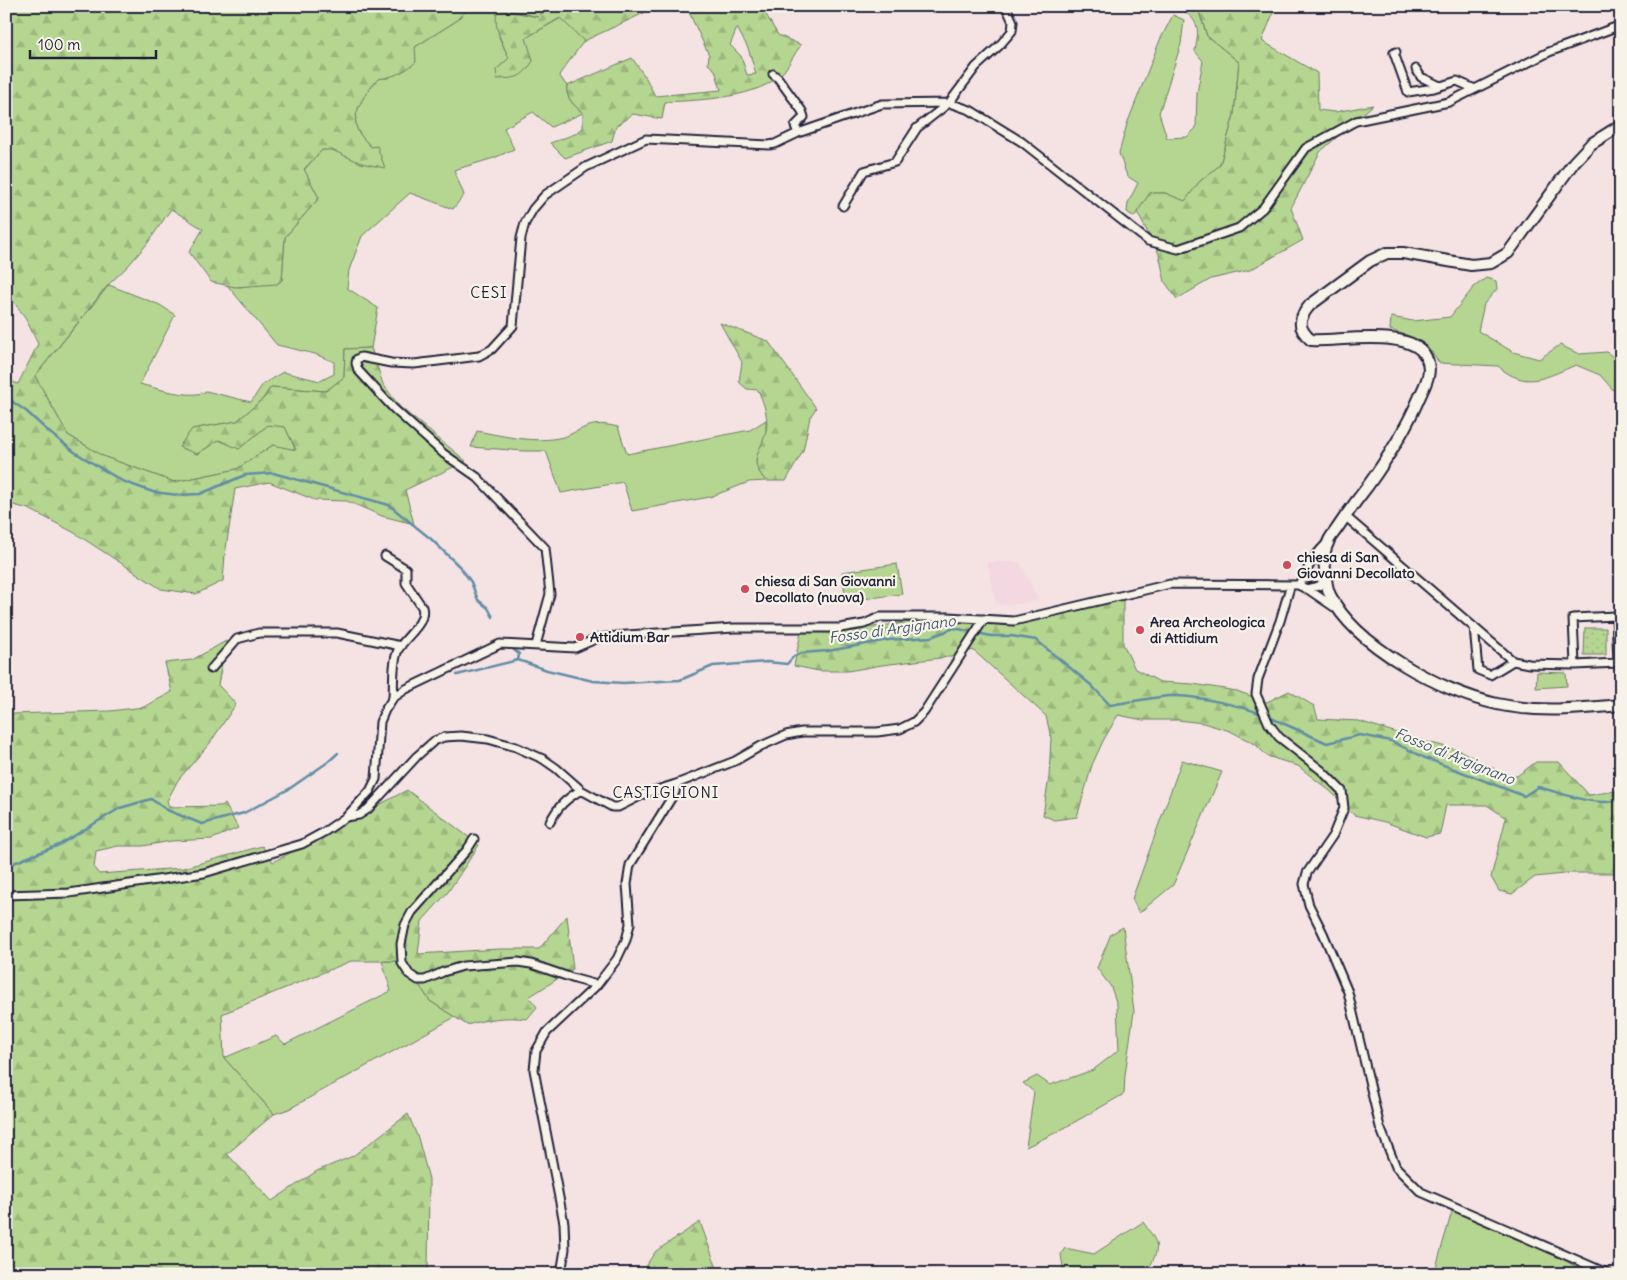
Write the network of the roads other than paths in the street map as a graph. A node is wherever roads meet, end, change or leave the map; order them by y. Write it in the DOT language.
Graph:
graph roads {
  1 [pos="1008,11"];
  2 [pos="1621,25"];
  3 [pos="1396,52"];
  4 [pos="1416,69"];
  5 [pos="772,74"];
  6 [pos="1440,86"];
  7 [pos="1475,88"];
  8 [pos="949,102"];
  9 [pos="1621,125"];
  10 [pos="798,133"];
  11 [pos="843,206"];
  12 [pos="1345,516"];
  13 [pos="1328,543"];
  14 [pos="385,556"];
  15 [pos="1304,579"];
  16 [pos="1326,579"];
  17 [pos="1290,586"];
  18 [pos="1298,586"];
  19 [pos="1306,589"];
  20 [pos="1338,610"];
  21 [pos="983,621"];
  22 [pos="1474,627"];
  23 [pos="401,646"];
  24 [pos="536,646"];
  25 [pos="1513,661"];
  26 [pos="1575,665"];
  27 [pos="211,669"];
  28 [pos="393,698"];
  29 [pos="1621,705"];
  30 [pos="676,784"];
  31 [pos="581,790"];
  32 [pos="346,817"];
  33 [pos="550,822"];
  34 [pos="474,839"];
  35 [pos="6,895"];
  36 [pos="597,985"];
  37 [pos="560,1274"];
  38 [pos="1609,1274"];
  1 -- 8 [label="street"];
  2 -- 7 [label="street"];
  3 -- 6 [label="street"];
  4 -- 6 [label="street"];
  5 -- 10 [label="street"];
  6 -- 7 [label="street"];
  7 -- 8 [label="street"];
  8 -- 10 [label="street"];
  8 -- 11 [label="street"];
  9 -- 12 [label="main road"];
  10 -- 24 [label="street"];
  12 -- 13 [label="main road"];
  12 -- 22 [label="street"];
  13 -- 15 [label="street"];
  13 -- 16 [label="main road"];
  14 -- 23 [label="street"];
  15 -- 16 [label="street"];
  15 -- 18 [label="street"];
  16 -- 19 [label="street"];
  16 -- 20 [label="main road"];
  17 -- 18 [label="street"];
  17 -- 21 [label="street"];
  17 -- 38 [label="street"];
  18 -- 19 [label="street"];
  19 -- 20 [label="street"];
  20 -- 29 [label="main road"];
  21 -- 24 [label="street"];
  21 -- 30 [label="street"];
  22 -- 25 [label="street"];
  22 -- 25 [label="street"];
  23 -- 27 [label="street"];
  23 -- 28 [label="street"];
  24 -- 28 [label="street"];
  25 -- 26 [label="street"];
  26 -- 26 [label="street"];
  28 -- 32 [label="street"];
  30 -- 31 [label="street"];
  30 -- 36 [label="street"];
  31 -- 32 [label="street"];
  31 -- 33 [label="street"];
  32 -- 35 [label="street"];
  34 -- 36 [label="street"];
  36 -- 37 [label="street"];
}
